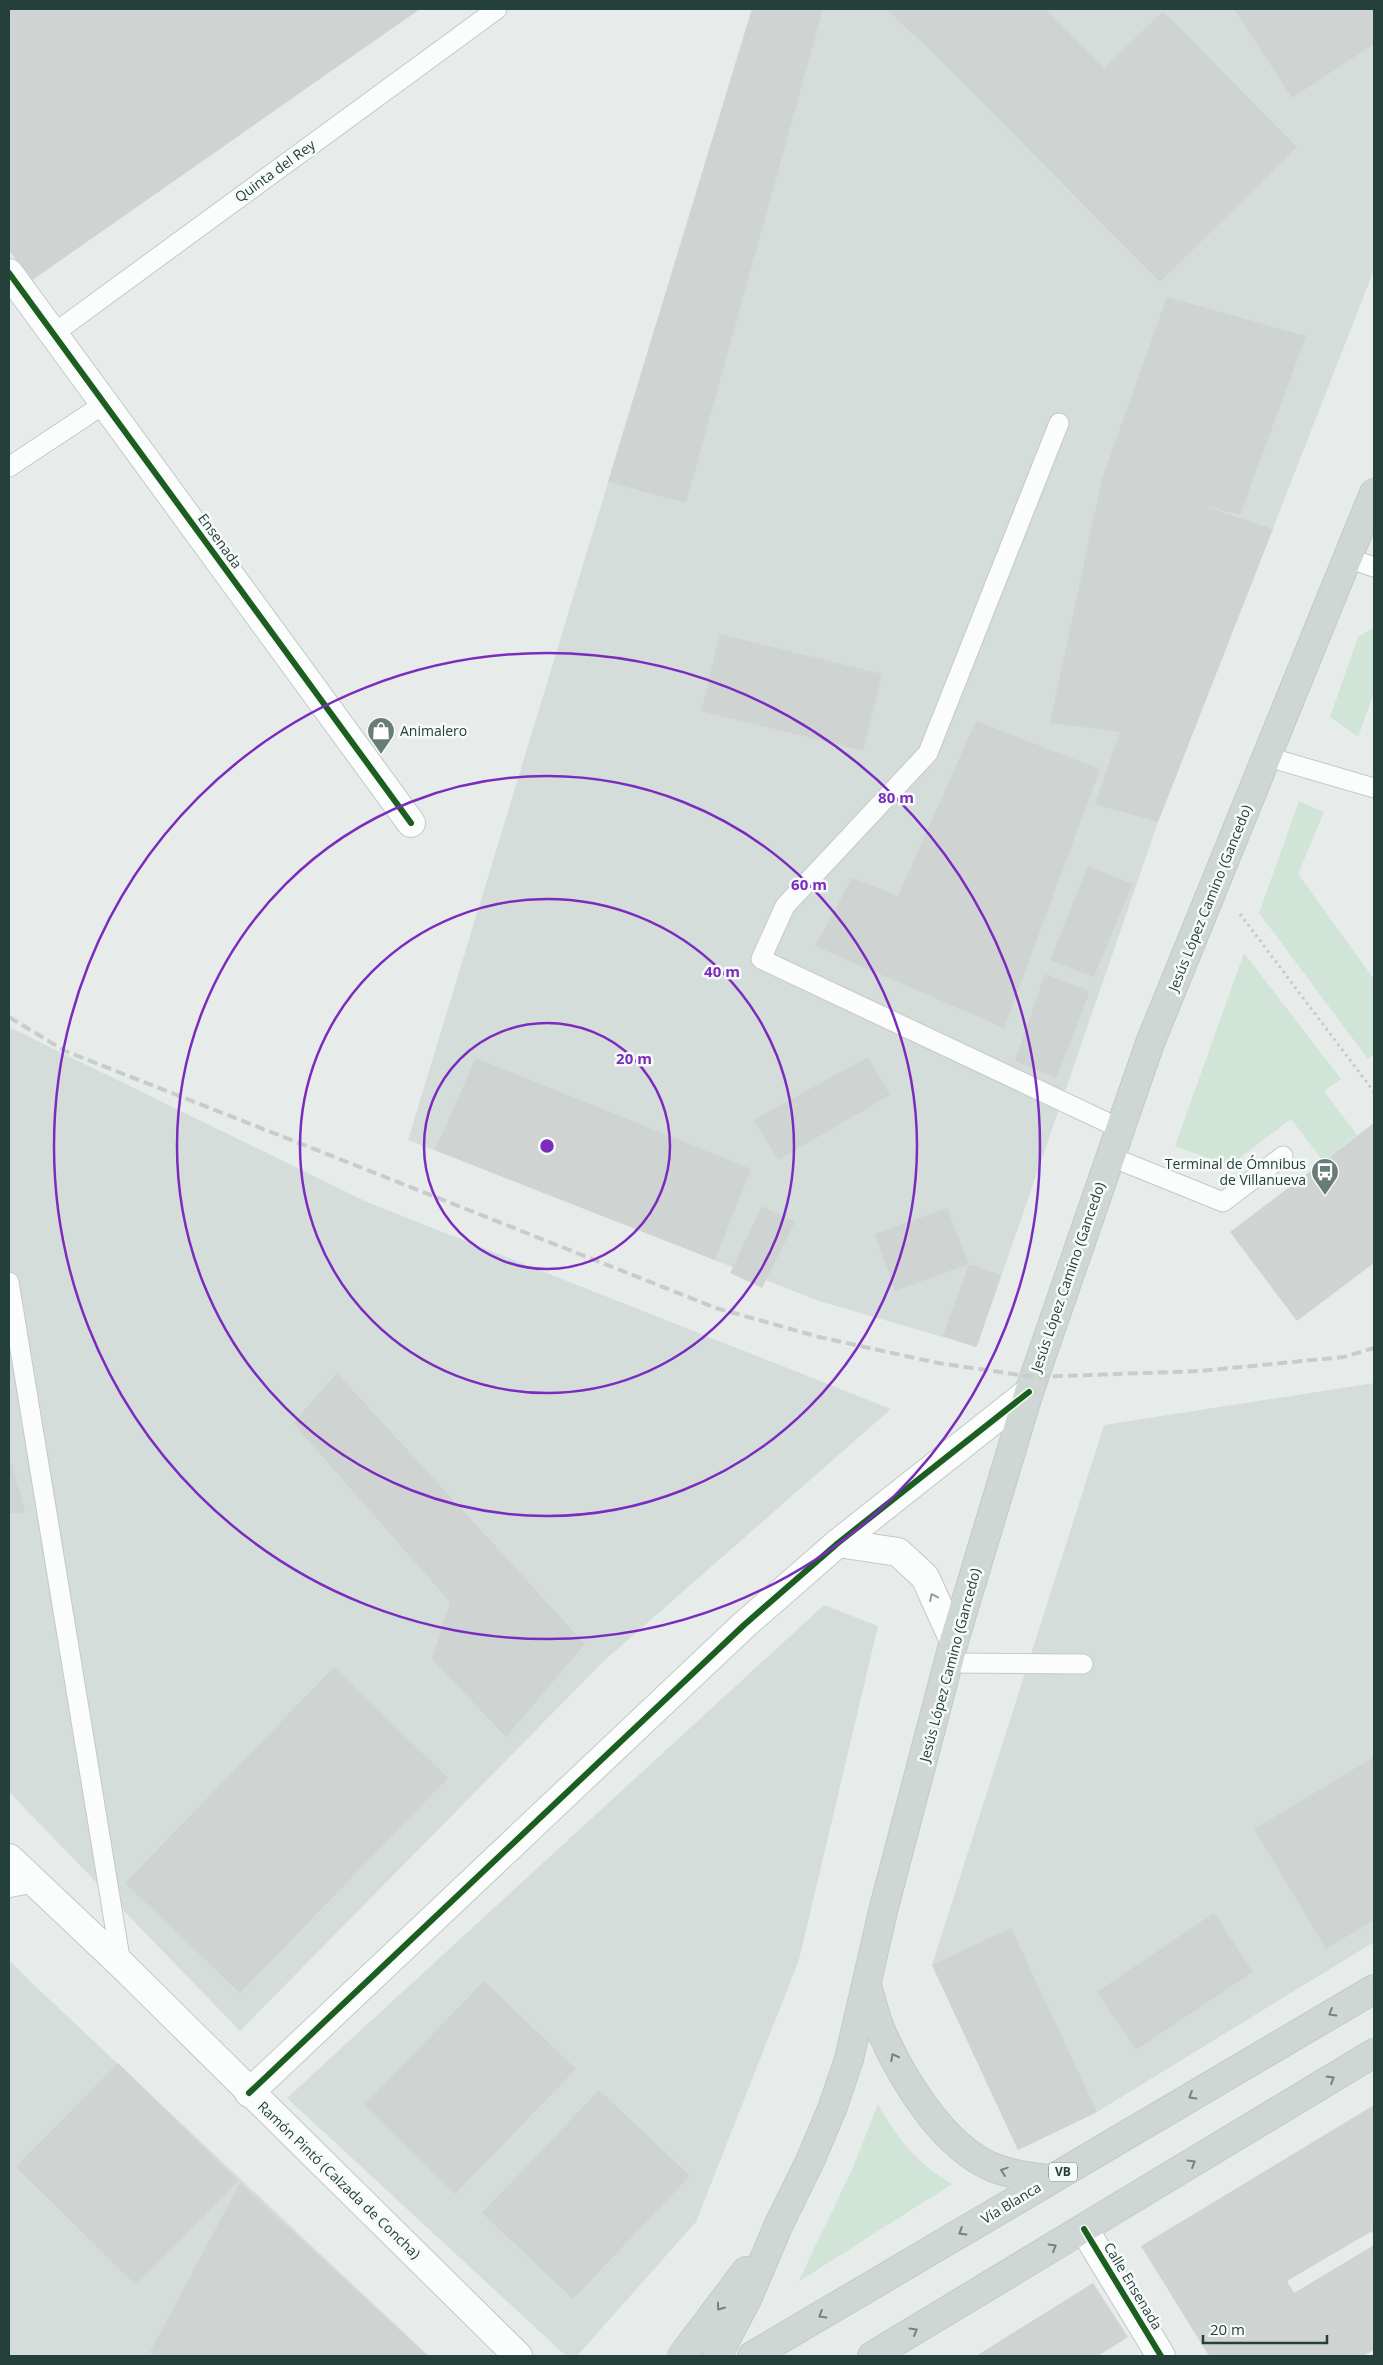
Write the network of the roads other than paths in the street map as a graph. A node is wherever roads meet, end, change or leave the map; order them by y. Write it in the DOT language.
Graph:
graph roads {
  1 [pos="497,9"];
  2 [pos="9,273"];
  3 [pos="53,334"];
  4 [pos="104,404"];
  5 [pos="1059,423"];
  6 [pos="9,467"];
  7 [pos="1374,493"];
  8 [pos="1348,558"];
  9 [pos="1374,567"];
  10 [pos="1268,756"];
  11 [pos="1374,788"];
  12 [pos="411,824"];
  13 [pos="1119,1128"];
  14 [pos="1109,1156"];
  15 [pos="1283,1156"];
  16 [pos="9,1282"];
  17 [pos="1029,1392"];
  18 [pos="838,1543"];
  19 [pos="952,1652"];
  20 [pos="1084,1664"];
  21 [pos="9,1858"];
  22 [pos="19,1881"];
  23 [pos="121,1964"];
  24 [pos="867,1986"];
  25 [pos="1374,1988"];
  26 [pos="1374,2053"];
  27 [pos="249,2093"];
  28 [pos="1052,2179"];
  29 [pos="779,2224"];
  30 [pos="1084,2229"];
  31 [pos="518,2356"];
  32 [pos="682,2356"];
  33 [pos="717,2356"];
  34 [pos="752,2356"];
  35 [pos="872,2356"];
  36 [pos="1161,2356"];
  1 -- 3 [label="lane, Quinta del Rey"];
  2 -- 3 [label="street, Ensenada"];
  3 -- 4 [label="street, Ensenada"];
  4 -- 6 [label="lane"];
  4 -- 12 [label="street, Ensenada"];
  5 -- 13 [label="lane"];
  7 -- 8 [label="main road, Jesús López Camino (Gancedo)"];
  8 -- 9 [label="lane"];
  8 -- 10 [label="main road, Jesús López Camino (Gancedo)"];
  10 -- 11 [label="lane"];
  10 -- 13 [label="main road, Jesús López Camino (Gancedo)"];
  13 -- 14 [label="main road, Jesús López Camino (Gancedo)"];
  14 -- 15 [label="lane"];
  14 -- 17 [label="main road, Jesús López Camino (Gancedo)"];
  16 -- 23 [label="lane"];
  17 -- 18 [label="street"];
  17 -- 19 [label="main road, Jesús López Camino (Gancedo)"];
  19 -- 18 [label="street, one-way"];
  18 -- 27 [label="street"];
  19 -- 20 [label="lane"];
  19 -- 24 [label="main road, Jesús López Camino (Gancedo)"];
  21 -- 22 [label="street, Ramón Pintó (Calzada de Concha)"];
  22 -- 23 [label="street, Ramón Pintó (Calzada de Concha)"];
  23 -- 27 [label="street, Ramón Pintó (Calzada de Concha)"];
  28 -- 24 [label="main road, one-way"];
  24 -- 29 [label="main road, Jesús López Camino (Gancedo)"];
  25 -- 28 [label="main road, Vía Blanca / VB, one-way"];
  30 -- 26 [label="main road, one-way"];
  27 -- 31 [label="street, Ramón Pintó (Calzada de Concha)"];
  28 -- 34 [label="main road, Vía Blanca / VB, one-way"];
  29 -- 32 [label="main road, one-way"];
  29 -- 33 [label="main road"];
  35 -- 30 [label="main road, one-way"];
  30 -- 36 [label="street, Calle Ensenada"];
}
